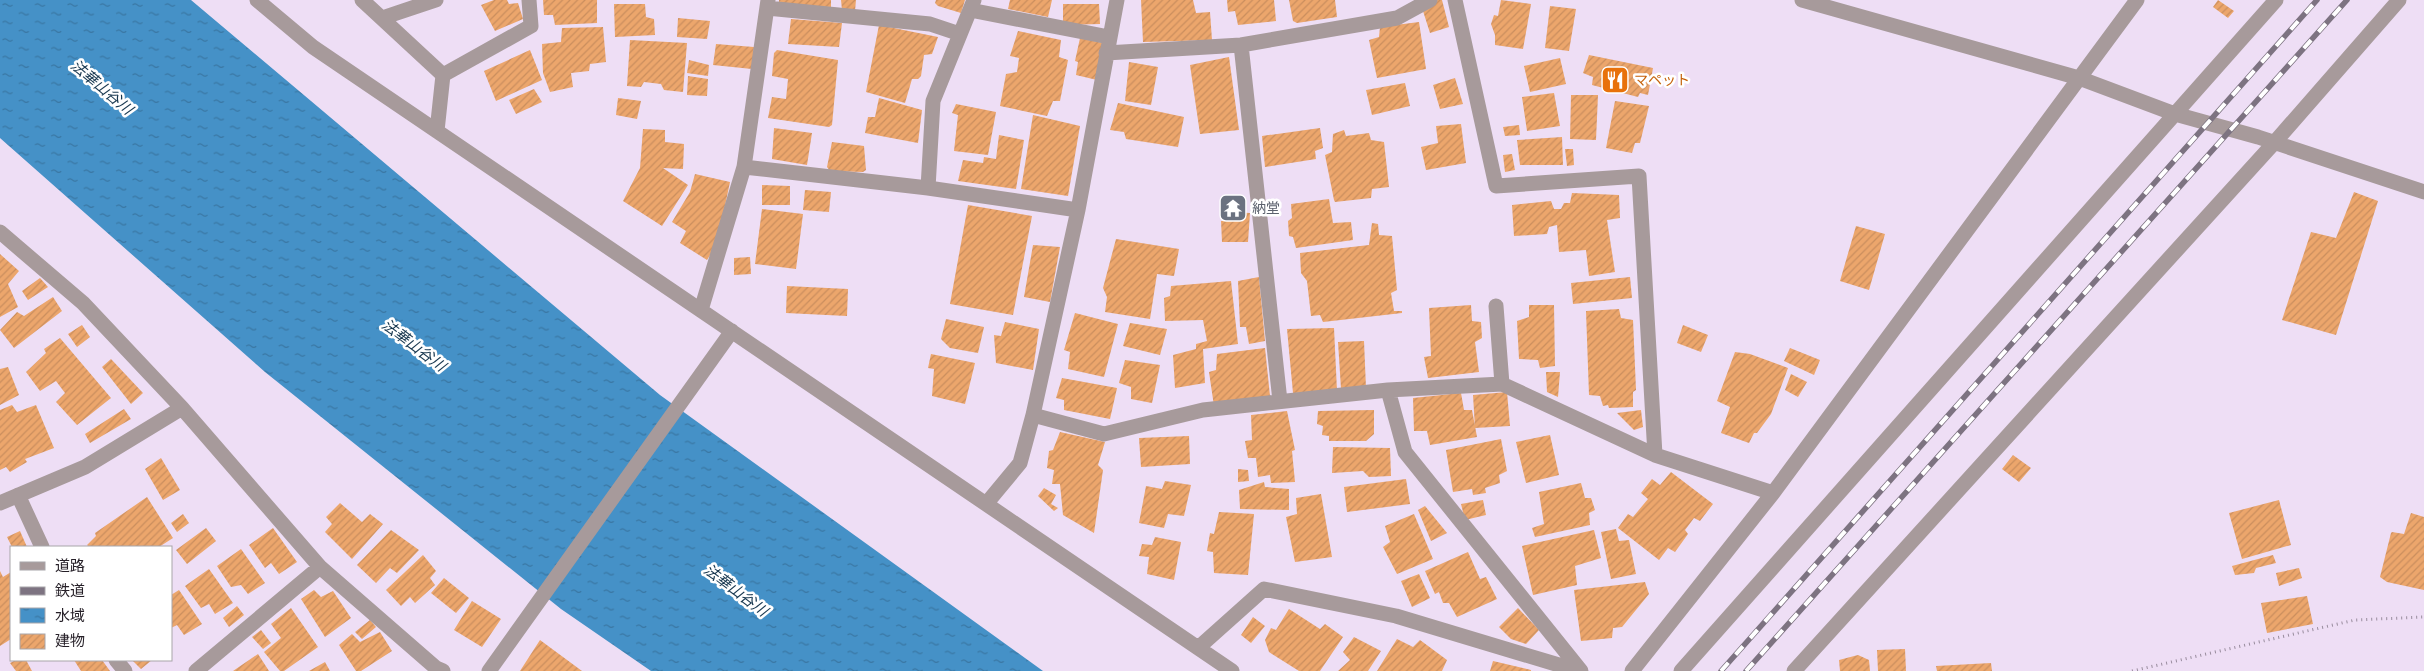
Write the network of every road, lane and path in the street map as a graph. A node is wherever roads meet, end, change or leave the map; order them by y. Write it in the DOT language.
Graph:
graph roads {
  1 [pos="257,0"];
  2 [pos="362,0"];
  3 [pos="436,0"];
  4 [pos="529,0"];
  5 [pos="1117,0"];
  6 [pos="1430,0"];
  7 [pos="1455,0"];
  8 [pos="1802,0"];
  9 [pos="2137,0"];
  10 [pos="2276,0"];
  11 [pos="2400,0"];
  12 [pos="767,4"];
  13 [pos="972,5"];
  14 [pos="382,18"];
  15 [pos="960,34"];
  16 [pos="1109,37"];
  17 [pos="1241,45"];
  18 [pos="1106,53"];
  19 [pos="443,75"];
  20 [pos="2079,78"];
  21 [pos="2175,114"];
  22 [pos="437,131"];
  23 [pos="2274,143"];
  24 [pos="744,167"];
  25 [pos="928,188"];
  26 [pos="2424,192"];
  27 [pos="1078,210"];
  28 [pos="0,232"];
  29 [pos="1496,306"];
  30 [pos="701,310"];
  31 [pos="732,331"];
  32 [pos="1502,384"];
  33 [pos="1388,390"];
  34 [pos="1280,401"];
  35 [pos="182,408"];
  36 [pos="1033,415"];
  37 [pos="1655,455"];
  38 [pos="1773,493"];
  39 [pos="18,495"];
  40 [pos="0,502"];
  41 [pos="986,504"];
  42 [pos="42,546"];
  43 [pos="320,566"];
  44 [pos="2424,617"];
  45 [pos="1198,648"];
  46 [pos="117,661"];
  47 [pos="125,671"];
  48 [pos="196,671"];
  49 [pos="443,671"];
  50 [pos="489,671"];
  51 [pos="1232,671"];
  52 [pos="1580,671"];
  53 [pos="1632,671"];
  54 [pos="1681,671"];
  55 [pos="1794,671"];
  56 [pos="2132,671"];
  1 -- 22 [label="street"];
  2 -- 14 [label="street"];
  3 -- 14 [label="street"];
  4 -- 19 [label="street"];
  5 -- 16 [label="street"];
  6 -- 17 [label="street"];
  7 -- 37 [label="street"];
  8 -- 20 [label="street"];
  9 -- 20 [label="street"];
  10 -- 21 [label="street"];
  11 -- 23 [label="street"];
  12 -- 15 [label="street"];
  12 -- 24 [label="street"];
  13 -- 15 [label="street"];
  13 -- 16 [label="street"];
  14 -- 19 [label="street"];
  15 -- 25 [label="street"];
  16 -- 18 [label="street"];
  17 -- 18 [label="street"];
  17 -- 34 [label="street"];
  18 -- 27 [label="street"];
  19 -- 22 [label="street"];
  20 -- 21 [label="street"];
  20 -- 38 [label="street"];
  21 -- 23 [label="street"];
  21 -- 54 [label="street"];
  22 -- 30 [label="street"];
  23 -- 26 [label="street"];
  23 -- 55 [label="street"];
  24 -- 25 [label="street"];
  24 -- 30 [label="street"];
  25 -- 27 [label="street"];
  27 -- 36 [label="street"];
  28 -- 35 [label="street"];
  29 -- 32 [label="street"];
  30 -- 31 [label="street"];
  31 -- 41 [label="street"];
  31 -- 50 [label="street"];
  32 -- 33 [label="street"];
  32 -- 37 [label="street"];
  33 -- 34 [label="street"];
  33 -- 52 [label="street"];
  34 -- 36 [label="street"];
  35 -- 39 [label="street"];
  35 -- 43 [label="street"];
  36 -- 41 [label="street"];
  37 -- 38 [label="street"];
  38 -- 53 [label="street"];
  39 -- 40 [label="street"];
  39 -- 42 [label="street"];
  41 -- 45 [label="street"];
  43 -- 48 [label="street"];
  43 -- 49 [label="street"];
  44 -- 56 [label="path"];
  45 -- 51 [label="street"];
  45 -- 52 [label="street"];
  46 -- 47 [label="street"];
}
